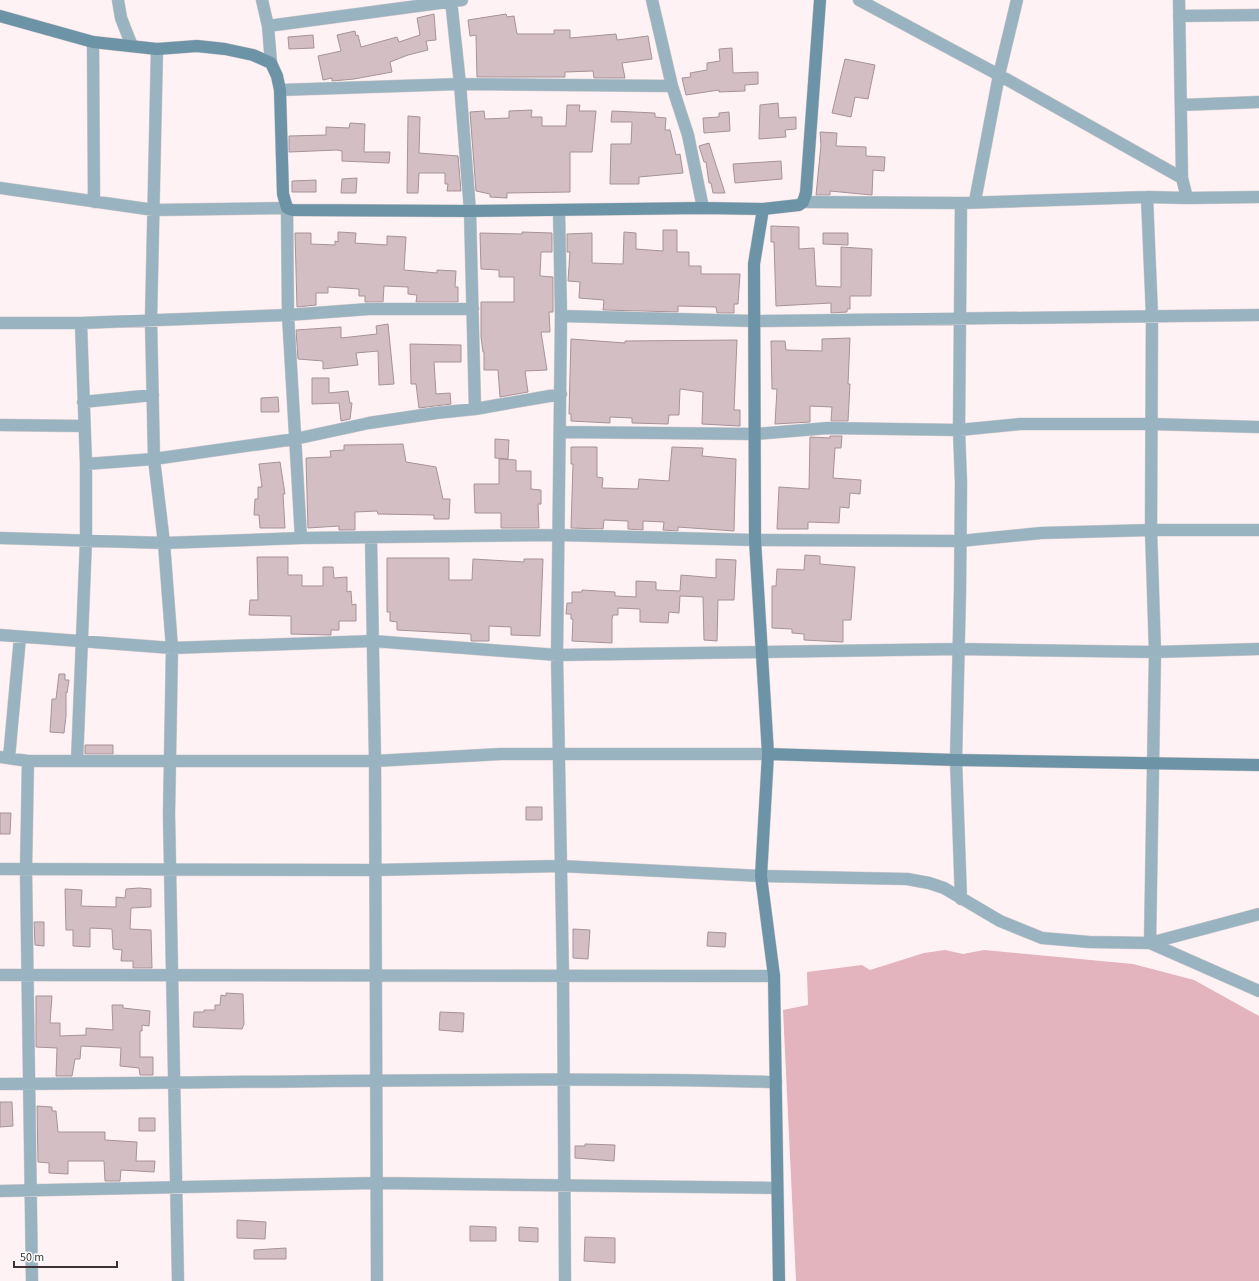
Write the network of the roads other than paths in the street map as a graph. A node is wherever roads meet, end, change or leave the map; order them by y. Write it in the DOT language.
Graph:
graph roads {
  1 [pos="118,0"];
  2 [pos="262,0"];
  3 [pos="652,0"];
  4 [pos="820,0"];
  5 [pos="859,0"];
  6 [pos="1017,0"];
  7 [pos="1179,0"];
  8 [pos="454,1"];
  9 [pos="1259,15"];
  10 [pos="0,16"];
  11 [pos="1179,16"];
  12 [pos="268,26"];
  13 [pos="93,42"];
  14 [pos="132,46"];
  15 [pos="157,49"];
  16 [pos="271,63"];
  17 [pos="999,75"];
  18 [pos="460,84"];
  19 [pos="672,86"];
  20 [pos="280,90"];
  21 [pos="1259,102"];
  22 [pos="1181,105"];
  23 [pos="1182,178"];
  24 [pos="0,188"];
  25 [pos="1148,197"];
  26 [pos="1259,197"];
  27 [pos="1187,198"];
  28 [pos="975,201"];
  29 [pos="94,202"];
  30 [pos="803,202"];
  31 [pos="962,203"];
  32 [pos="287,208"];
  33 [pos="703,208"];
  34 [pos="763,209"];
  35 [pos="154,210"];
  36 [pos="559,210"];
  37 [pos="470,211"];
  38 [pos="473,309"];
  39 [pos="288,315"];
  40 [pos="1259,315"];
  41 [pos="561,316"];
  42 [pos="1152,316"];
  43 [pos="959,318"];
  44 [pos="151,320"];
  45 [pos="754,321"];
  46 [pos="0,323"];
  47 [pos="81,323"];
  48 [pos="561,394"];
  49 [pos="153,395"];
  50 [pos="83,402"];
  51 [pos="475,409"];
  52 [pos="1150,424"];
  53 [pos="0,425"];
  54 [pos="84,426"];
  55 [pos="1259,427"];
  56 [pos="959,430"];
  57 [pos="560,432"];
  58 [pos="755,434"];
  59 [pos="295,439"];
  60 [pos="154,460"];
  61 [pos="86,464"];
  62 [pos="1151,530"];
  63 [pos="1259,530"];
  64 [pos="558,534"];
  65 [pos="0,538"];
  66 [pos="301,538"];
  67 [pos="371,538"];
  68 [pos="86,540"];
  69 [pos="755,540"];
  70 [pos="960,541"];
  71 [pos="164,543"];
  72 [pos="0,635"];
  73 [pos="20,637"];
  74 [pos="82,641"];
  75 [pos="373,641"];
  76 [pos="172,648"];
  77 [pos="958,649"];
  78 [pos="1259,649"];
  79 [pos="761,652"];
  80 [pos="1155,652"];
  81 [pos="556,655"];
  82 [pos="559,754"];
  83 [pos="768,754"];
  84 [pos="5,758"];
  85 [pos="170,760"];
  86 [pos="956,760"];
  87 [pos="28,761"];
  88 [pos="77,761"];
  89 [pos="376,761"];
  90 [pos="1154,764"];
  91 [pos="1259,765"];
  92 [pos="560,866"];
  93 [pos="0,869"];
  94 [pos="26,870"];
  95 [pos="171,870"];
  96 [pos="375,870"];
  97 [pos="761,876"];
  98 [pos="961,900"];
  99 [pos="1259,914"];
  100 [pos="1150,943"];
  101 [pos="28,974"];
  102 [pos="174,974"];
  103 [pos="0,975"];
  104 [pos="376,975"];
  105 [pos="563,975"];
  106 [pos="774,976"];
  107 [pos="1259,991"];
  108 [pos="376,1079"];
  109 [pos="563,1079"];
  110 [pos="776,1082"];
  111 [pos="174,1083"];
  112 [pos="0,1084"];
  113 [pos="29,1084"];
  114 [pos="376,1183"];
  115 [pos="564,1185"];
  116 [pos="175,1187"];
  117 [pos="777,1188"];
  118 [pos="0,1191"];
  119 [pos="31,1191"];
  120 [pos="32,1281"];
  121 [pos="178,1281"];
  122 [pos="377,1281"];
  123 [pos="565,1281"];
  124 [pos="779,1281"];
  1 -- 14 [label="street"];
  2 -- 12 [label="street"];
  3 -- 19 [label="street"];
  4 -- 30 [label="street"];
  5 -- 17 [label="street"];
  6 -- 17 [label="street"];
  7 -- 11 [label="street"];
  8 -- 12 [label="street"];
  8 -- 18 [label="street"];
  9 -- 11 [label="street"];
  10 -- 13 [label="street"];
  11 -- 22 [label="street"];
  12 -- 16 [label="street"];
  13 -- 14 [label="street"];
  13 -- 29 [label="street"];
  14 -- 15 [label="street"];
  15 -- 16 [label="street"];
  15 -- 35 [label="street"];
  16 -- 20 [label="street"];
  17 -- 23 [label="street"];
  17 -- 28 [label="street"];
  18 -- 19 [label="street"];
  18 -- 20 [label="street"];
  18 -- 37 [label="street"];
  19 -- 33 [label="street"];
  20 -- 32 [label="street"];
  21 -- 22 [label="street"];
  22 -- 23 [label="street"];
  23 -- 27 [label="street"];
  24 -- 29 [label="street"];
  25 -- 27 [label="street"];
  25 -- 28 [label="street"];
  25 -- 42 [label="street"];
  26 -- 27 [label="street"];
  28 -- 31 [label="street"];
  29 -- 35 [label="street"];
  30 -- 31 [label="street"];
  30 -- 34 [label="street"];
  31 -- 43 [label="street"];
  32 -- 35 [label="street"];
  32 -- 37 [label="street"];
  32 -- 39 [label="street"];
  33 -- 34 [label="street"];
  33 -- 36 [label="street"];
  34 -- 45 [label="street"];
  35 -- 44 [label="street"];
  36 -- 37 [label="street"];
  36 -- 41 [label="street"];
  37 -- 38 [label="street"];
  38 -- 39 [label="street"];
  38 -- 51 [label="street"];
  39 -- 44 [label="street"];
  39 -- 59 [label="street"];
  40 -- 42 [label="street"];
  41 -- 45 [label="street"];
  41 -- 48 [label="street"];
  42 -- 43 [label="street"];
  42 -- 52 [label="street"];
  43 -- 45 [label="street"];
  43 -- 56 [label="street"];
  44 -- 47 [label="street"];
  44 -- 49 [label="street"];
  45 -- 58 [label="street"];
  46 -- 47 [label="street"];
  47 -- 50 [label="street"];
  48 -- 51 [label="street"];
  48 -- 57 [label="street"];
  49 -- 50 [label="street"];
  49 -- 60 [label="street"];
  50 -- 54 [label="street"];
  51 -- 59 [label="street"];
  52 -- 55 [label="street"];
  52 -- 56 [label="street"];
  52 -- 62 [label="street"];
  53 -- 54 [label="street"];
  54 -- 61 [label="street"];
  56 -- 58 [label="street"];
  56 -- 70 [label="street"];
  57 -- 58 [label="street"];
  57 -- 64 [label="street"];
  58 -- 69 [label="street"];
  59 -- 60 [label="street"];
  59 -- 66 [label="street"];
  60 -- 61 [label="street"];
  60 -- 71 [label="street"];
  61 -- 68 [label="street"];
  62 -- 63 [label="street"];
  62 -- 70 [label="street"];
  62 -- 80 [label="street"];
  64 -- 67 [label="street"];
  64 -- 69 [label="street"];
  64 -- 81 [label="street"];
  65 -- 68 [label="street"];
  66 -- 67 [label="street"];
  66 -- 71 [label="street"];
  67 -- 75 [label="street"];
  68 -- 71 [label="street"];
  68 -- 74 [label="street"];
  69 -- 70 [label="street"];
  69 -- 79 [label="street"];
  70 -- 77 [label="street"];
  71 -- 76 [label="street"];
  72 -- 73 [label="street"];
  73 -- 74 [label="street"];
  73 -- 84 [label="street"];
  74 -- 76 [label="street"];
  74 -- 88 [label="street"];
  75 -- 76 [label="street"];
  75 -- 81 [label="street"];
  75 -- 89 [label="street"];
  76 -- 85 [label="street"];
  77 -- 79 [label="street"];
  77 -- 80 [label="street"];
  77 -- 86 [label="street"];
  78 -- 80 [label="street"];
  79 -- 81 [label="street"];
  79 -- 83 [label="street"];
  80 -- 90 [label="street"];
  81 -- 82 [label="street"];
  82 -- 83 [label="street"];
  82 -- 89 [label="street"];
  82 -- 92 [label="street"];
  83 -- 86 [label="street"];
  83 -- 97 [label="street"];
  84 -- 87 [label="street"];
  85 -- 88 [label="street"];
  85 -- 89 [label="street"];
  85 -- 95 [label="street"];
  86 -- 90 [label="street"];
  86 -- 98 [label="street"];
  87 -- 88 [label="street"];
  87 -- 94 [label="street"];
  89 -- 96 [label="street"];
  90 -- 91 [label="street"];
  90 -- 100 [label="street"];
  92 -- 96 [label="street"];
  92 -- 97 [label="street"];
  92 -- 105 [label="street"];
  93 -- 94 [label="street"];
  94 -- 95 [label="street"];
  94 -- 101 [label="street"];
  95 -- 96 [label="street"];
  95 -- 102 [label="street"];
  96 -- 104 [label="street"];
  97 -- 98 [label="street"];
  97 -- 106 [label="street"];
  98 -- 100 [label="street"];
  99 -- 100 [label="street"];
  100 -- 107 [label="street"];
  101 -- 102 [label="street"];
  101 -- 103 [label="street"];
  101 -- 113 [label="street"];
  102 -- 104 [label="street"];
  102 -- 111 [label="street"];
  104 -- 105 [label="street"];
  104 -- 108 [label="street"];
  105 -- 106 [label="street"];
  105 -- 109 [label="street"];
  106 -- 110 [label="street"];
  108 -- 109 [label="street"];
  108 -- 111 [label="street"];
  108 -- 114 [label="street"];
  109 -- 110 [label="street"];
  109 -- 115 [label="street"];
  110 -- 117 [label="street"];
  111 -- 113 [label="street"];
  111 -- 116 [label="street"];
  112 -- 113 [label="street"];
  113 -- 119 [label="street"];
  114 -- 115 [label="street"];
  114 -- 116 [label="street"];
  114 -- 122 [label="street"];
  115 -- 117 [label="street"];
  115 -- 123 [label="street"];
  116 -- 119 [label="street"];
  116 -- 121 [label="street"];
  117 -- 124 [label="street"];
  118 -- 119 [label="street"];
  119 -- 120 [label="street"];
}
